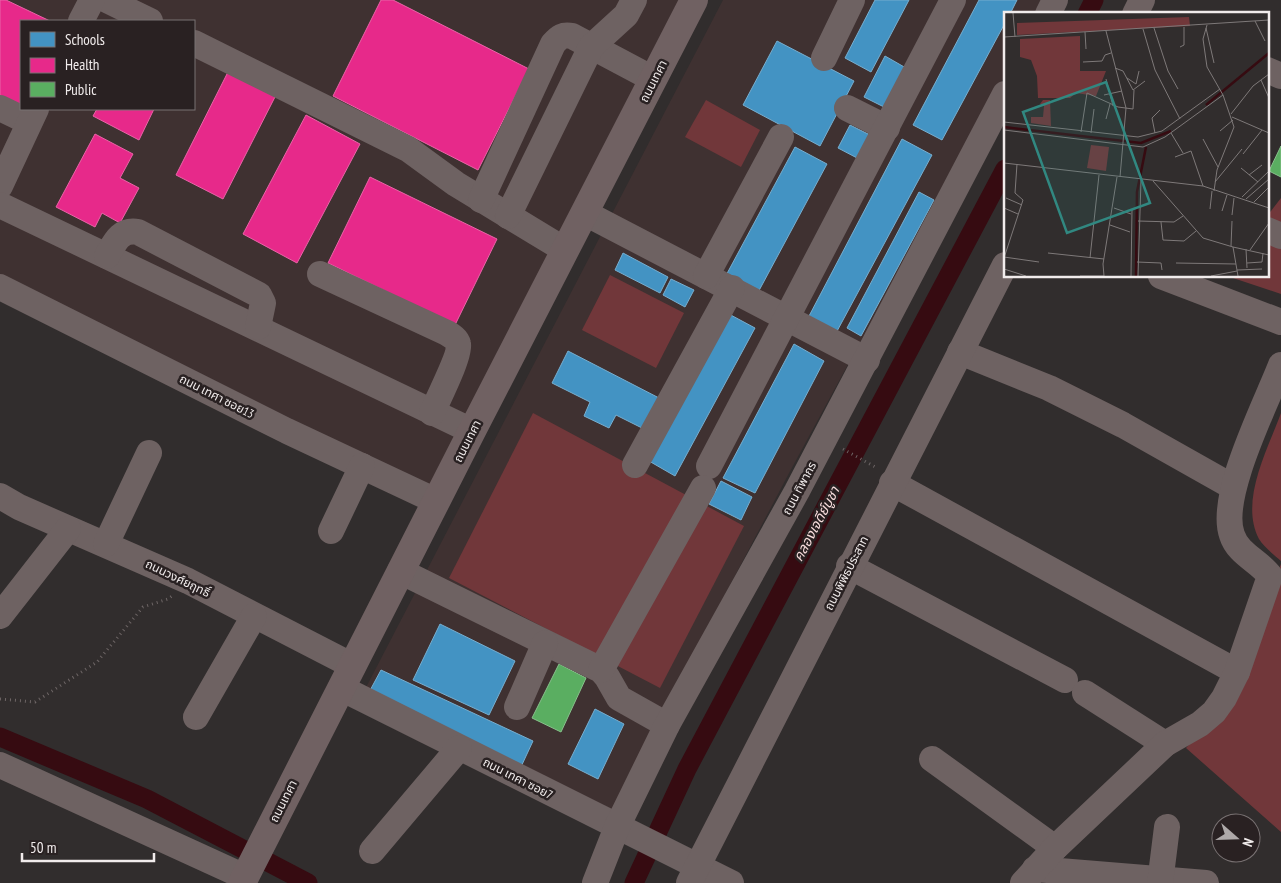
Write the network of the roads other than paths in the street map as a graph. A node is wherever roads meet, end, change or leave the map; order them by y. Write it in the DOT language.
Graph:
graph roads {
  1 [pos="92,0"];
  2 [pos="107,0"];
  3 [pos="634,0"];
  4 [pos="694,0"];
  5 [pos="852,0"];
  6 [pos="953,0"];
  7 [pos="1055,0"];
  8 [pos="1142,0"];
  9 [pos="1049,12"];
  10 [pos="1137,12"];
  11 [pos="82,20"];
  12 [pos="148,20"];
  13 [pos="195,43"];
  14 [pos="591,47"];
  15 [pos="824,58"];
  16 [pos="1268,70"];
  17 [pos="1281,76"];
  18 [pos="653,79"];
  19 [pos="1004,96"];
  20 [pos="0,108"];
  21 [pos="846,108"];
  22 [pos="32,116"];
  23 [pos="887,128"];
  24 [pos="781,137"];
  25 [pos="0,186"];
  26 [pos="481,200"];
  27 [pos="0,205"];
  28 [pos="585,213"];
  29 [pos="508,216"];
  30 [pos="1268,230"];
  31 [pos="1281,236"];
  32 [pos="565,250"];
  33 [pos="107,256"];
  34 [pos="1004,266"];
  35 [pos="320,274"];
  36 [pos="706,276"];
  37 [pos="1166,278"];
  38 [pos="0,287"];
  39 [pos="732,288"];
  40 [pos="788,317"];
  41 [pos="1281,322"];
  42 [pos="258,327"];
  43 [pos="960,352"];
  44 [pos="867,360"];
  45 [pos="1281,367"];
  46 [pos="432,413"];
  47 [pos="472,431"];
  48 [pos="149,453"];
  49 [pos="635,464"];
  50 [pos="362,466"];
  51 [pos="888,477"];
  52 [pos="1233,486"];
  53 [pos="0,496"];
  54 [pos="436,501"];
  55 [pos="68,529"];
  56 [pos="331,531"];
  57 [pos="106,544"];
  58 [pos="849,566"];
  59 [pos="400,571"];
  60 [pos="0,616"];
  61 [pos="254,616"];
  62 [pos="545,643"];
  63 [pos="601,670"];
  64 [pos="1238,672"];
  65 [pos="347,677"];
  66 [pos="517,707"];
  67 [pos="196,717"];
  68 [pos="667,725"];
  69 [pos="1165,744"];
  70 [pos="459,748"];
  71 [pos="932,759"];
  72 [pos="0,765"];
  73 [pos="1167,827"];
  74 [pos="625,831"];
  75 [pos="1055,848"];
  76 [pos="372,851"];
  77 [pos="689,869"];
  78 [pos="247,874"];
  79 [pos="1029,876"];
  80 [pos="1161,881"];
  81 [pos="595,883"];
  82 [pos="730,883"];
  83 [pos="1206,883"];
  1 -- 11 [label="street"];
  2 -- 12 [label="street"];
  3 -- 14 [label="street"];
  4 -- 18 [label="main road, ถนนเทศา"];
  5 -- 15 [label="street"];
  6 -- 23 [label="street"];
  7 -- 9 [label="street"];
  8 -- 10 [label="street"];
  13 -- 26 [label="street"];
  14 -- 18 [label="street"];
  14 -- 26 [label="street"];
  14 -- 29 [label="street"];
  16 -- 17 [label="street"];
  18 -- 28 [label="main road, ถนนเทศา"];
  19 -- 44 [label="street, ถนน ทิพากร"];
  20 -- 22 [label="street"];
  21 -- 23 [label="street"];
  22 -- 25 [label="street"];
  23 -- 40 [label="street"];
  24 -- 36 [label="street"];
  26 -- 29 [label="street"];
  27 -- 33 [label="street"];
  28 -- 32 [label="main road, ถนนเทศา"];
  28 -- 36 [label="street"];
  29 -- 32 [label="street"];
  30 -- 31 [label="street"];
  32 -- 47 [label="main road, ถนนเทศา"];
  33 -- 42 [label="street"];
  33 -- 42 [label="street"];
  34 -- 43 [label="street, ถนนพิพิธประสาท"];
  35 -- 46 [label="street"];
  36 -- 39 [label="street"];
  37 -- 41 [label="street"];
  38 -- 50 [label="street, ถนน เทศา ซอย13"];
  39 -- 40 [label="street"];
  39 -- 49 [label="street"];
  40 -- 44 [label="street"];
  40 -- 63 [label="street"];
  42 -- 46 [label="street"];
  43 -- 51 [label="street, ถนนพิพิธประสาท"];
  43 -- 52 [label="street"];
  44 -- 68 [label="street, ถนน ทิพากร"];
  45 -- 52 [label="street"];
  46 -- 47 [label="street"];
  47 -- 54 [label="main road, ถนนเทศา"];
  48 -- 57 [label="street"];
  50 -- 54 [label="street, ถนน เทศา ซอย13"];
  50 -- 56 [label="street"];
  51 -- 58 [label="street, ถนนพิพิธประสาท"];
  51 -- 64 [label="street"];
  52 -- 64 [label="street"];
  53 -- 55 [label="street, ถนนวงศ์ยฤทธิ์"];
  54 -- 59 [label="main road, ถนนเทศา"];
  55 -- 57 [label="street, ถนนวงศ์ยฤทธิ์"];
  55 -- 60 [label="street"];
  57 -- 61 [label="street, ถนนวงศ์ยฤทธิ์"];
  58 -- 69 [label="street"];
  58 -- 77 [label="street, ถนนพิพิธประสาท"];
  59 -- 62 [label="street"];
  59 -- 65 [label="main road, ถนนเทศา"];
  61 -- 65 [label="street, ถนนวงศ์ยฤทธิ์"];
  61 -- 67 [label="street"];
  62 -- 63 [label="street"];
  62 -- 66 [label="street"];
  63 -- 68 [label="street"];
  64 -- 69 [label="street"];
  65 -- 70 [label="street, ถนน เทศา ซอย7"];
  65 -- 78 [label="main road, ถนนเทศา"];
  68 -- 74 [label="street, ถนน ทิพากร"];
  69 -- 75 [label="street"];
  70 -- 74 [label="street, ถนน เทศา ซอย7"];
  70 -- 76 [label="street"];
  71 -- 75 [label="street"];
  72 -- 78 [label="street"];
  73 -- 80 [label="street"];
  74 -- 77 [label="street, ถนน เทศา ซอย7"];
  74 -- 81 [label="street, ถนน ทิพากร"];
  75 -- 79 [label="street"];
  77 -- 82 [label="street, ถนน เทศา ซอย7"];
  79 -- 80 [label="street"];
  80 -- 83 [label="street"];
}
